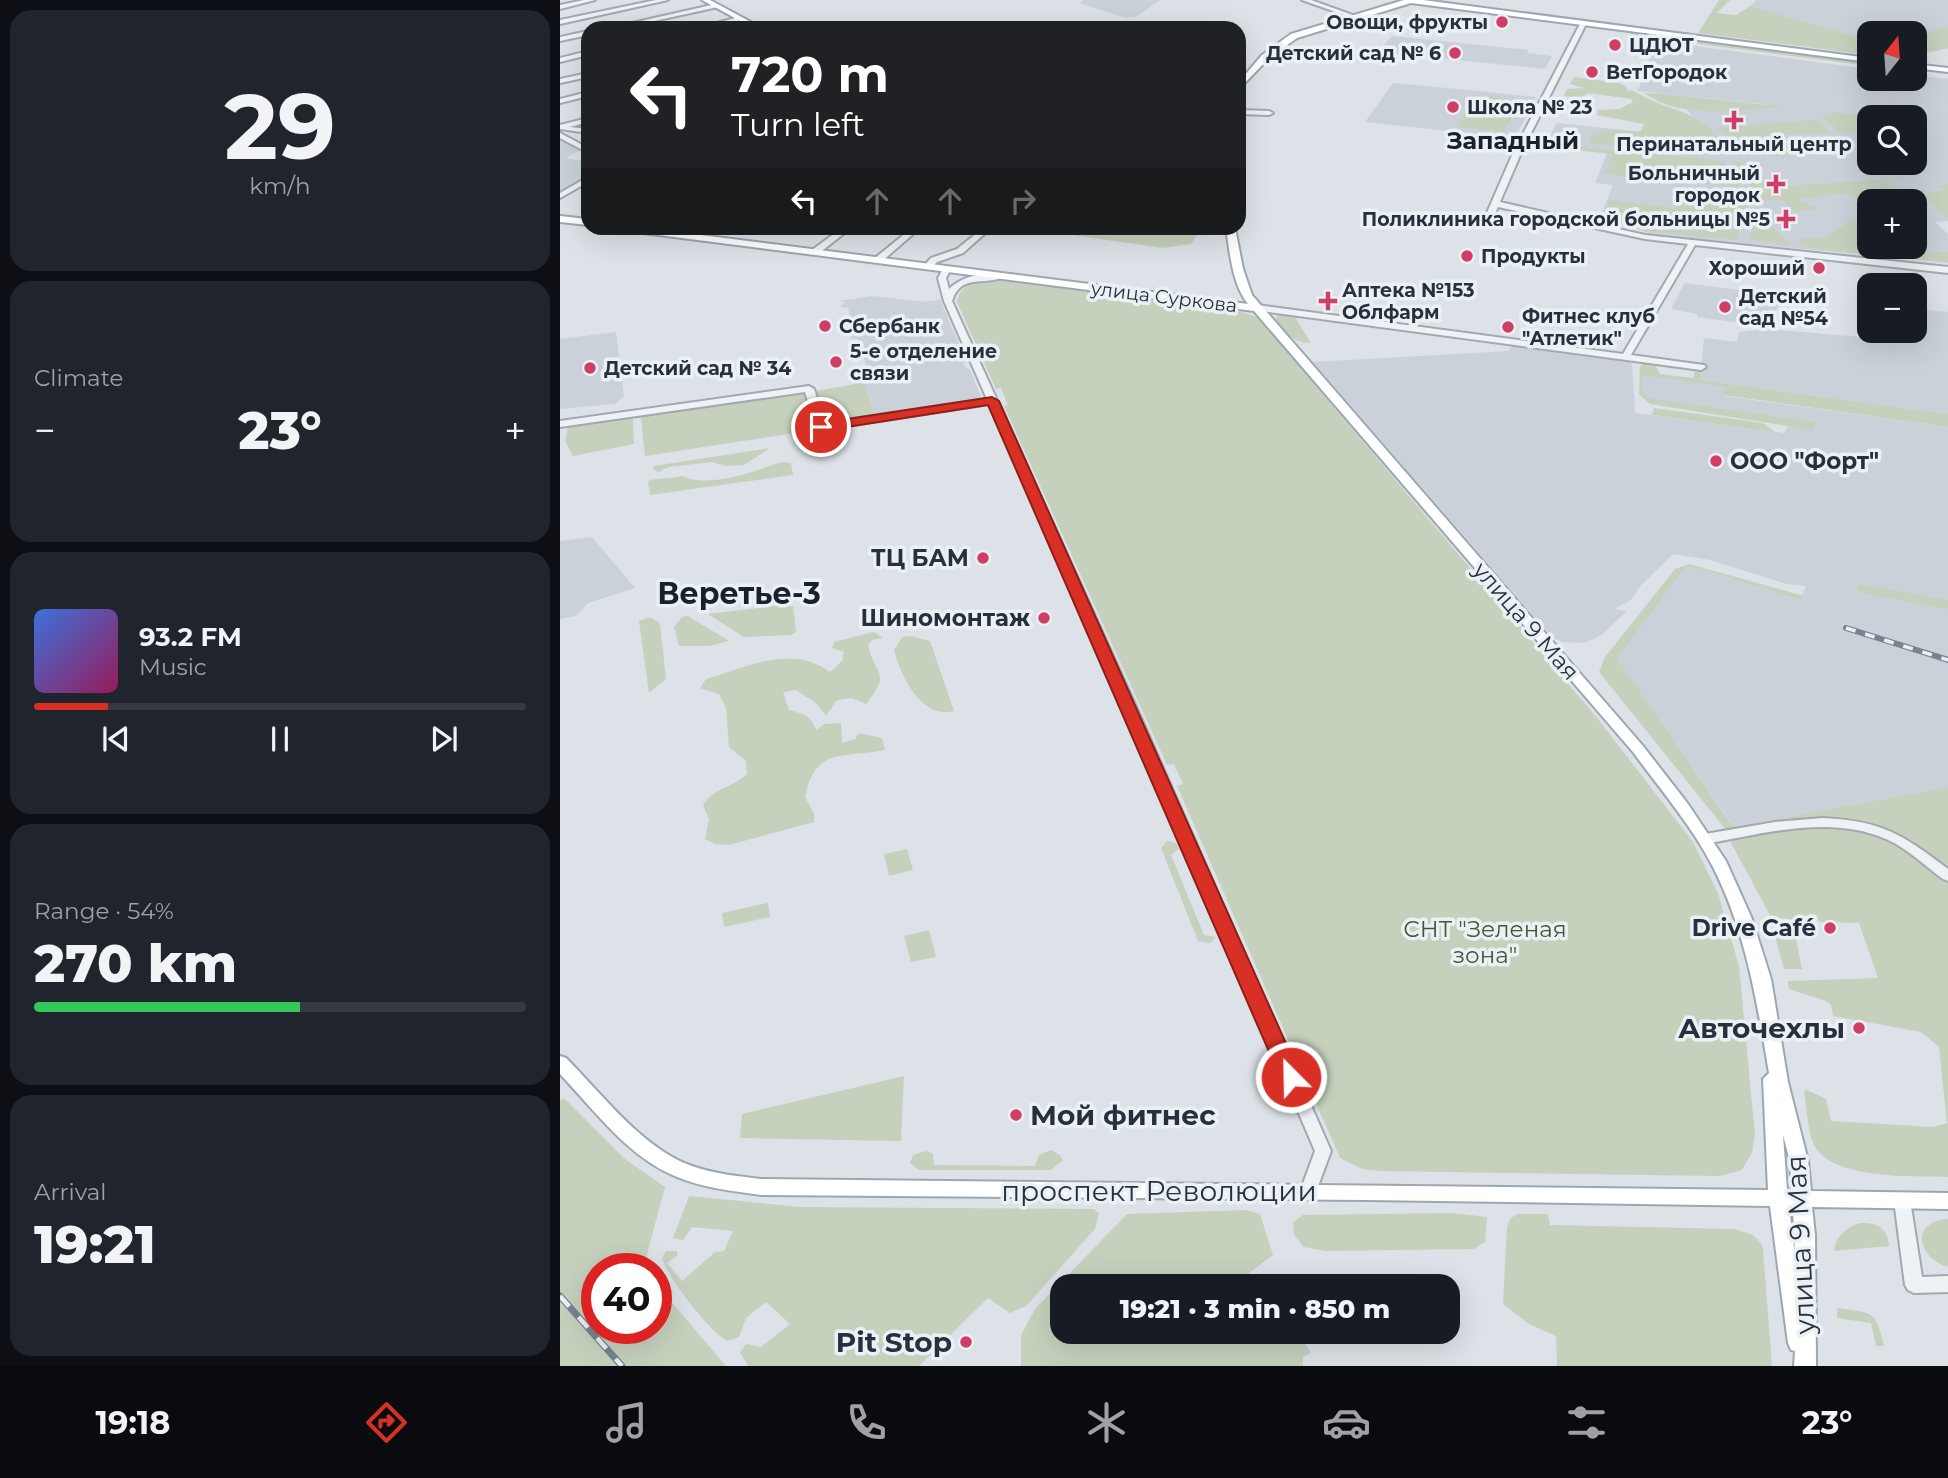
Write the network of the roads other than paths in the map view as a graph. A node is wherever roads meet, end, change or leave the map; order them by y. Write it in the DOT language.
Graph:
graph roads {
  1 [pos="592,0"];
  2 [pos="665,0"];
  3 [pos="705,0"];
  4 [pos="1305,0"];
  5 [pos="1408,0"];
  6 [pos="716,6"];
  7 [pos="560,7"];
  8 [pos="1355,17"];
  9 [pos="739,19"];
  10 [pos="646,21"];
  11 [pos="731,21"];
  12 [pos="743,21"];
  13 [pos="560,22"];
  14 [pos="1583,24"];
  15 [pos="581,35"];
  16 [pos="560,40"];
  17 [pos="581,55"];
  18 [pos="1857,58"];
  19 [pos="560,60"];
  20 [pos="1927,68"];
  21 [pos="1948,70"];
  22 [pos="581,76"];
  23 [pos="1246,79"];
  24 [pos="560,81"];
  25 [pos="581,96"];
  26 [pos="560,101"];
  27 [pos="1246,112"];
  28 [pos="1269,113"];
  29 [pos="581,122"];
  30 [pos="560,127"];
  31 [pos="581,130"];
  32 [pos="560,135"];
  33 [pos="581,147"];
  34 [pos="581,183"];
  35 [pos="560,196"];
  36 [pos="1497,204"];
  37 [pos="1490,215"];
  38 [pos="560,219"];
  39 [pos="581,221"];
  40 [pos="683,235"];
  41 [pos="838,235"];
  42 [pos="908,235"];
  43 [pos="979,235"];
  44 [pos="1232,235"];
  45 [pos="1693,242"];
  46 [pos="815,252"];
  47 [pos="878,260"];
  48 [pos="927,267"];
  49 [pos="947,269"];
  50 [pos="1948,270"];
  51 [pos="1002,277"];
  52 [pos="948,301"];
  53 [pos="1257,308"];
  54 [pos="1626,356"];
  55 [pos="1701,367"];
  56 [pos="992,401"];
  57 [pos="560,424"];
  58 [pos="1705,839"];
  59 [pos="1948,876"];
  60 [pos="1771,1042"];
  61 [pos="560,1063"];
  62 [pos="1308,1192"];
  63 [pos="1776,1198"];
  64 [pos="1802,1198"];
  65 [pos="1902,1200"];
  66 [pos="1948,1201"];
  67 [pos="1948,1284"];
  68 [pos="1804,1366"];
  1 -- 7 [label="street"];
  2 -- 13 [label="street"];
  3 -- 6 [label="main road"];
  4 -- 8 [label="street"];
  5 -- 8 [label="main road"];
  5 -- 14 [label="main road"];
  6 -- 9 [label="main road"];
  6 -- 10 [label="street"];
  8 -- 23 [label="main road"];
  9 -- 11 [label="street"];
  9 -- 12 [label="main road"];
  14 -- 18 [label="main road"];
  14 -- 36 [label="street"];
  15 -- 16 [label="street"];
  17 -- 19 [label="street"];
  20 -- 21 [label="main road"];
  22 -- 24 [label="street"];
  25 -- 26 [label="street"];
  27 -- 28 [label="street"];
  29 -- 30 [label="street"];
  30 -- 31 [label="street"];
  32 -- 33 [label="street"];
  34 -- 35 [label="street"];
  36 -- 37 [label="street"];
  36 -- 45 [label="street"];
  38 -- 39 [label="main road"];
  40 -- 46 [label="main road, улица Суркова"];
  41 -- 46 [label="street"];
  42 -- 47 [label="street"];
  43 -- 48 [label="street"];
  44 -- 53 [label="main road, улица 9 Мая"];
  45 -- 50 [label="street"];
  45 -- 54 [label="street"];
  46 -- 47 [label="main road, улица Суркова"];
  47 -- 48 [label="main road, улица Суркова"];
  48 -- 49 [label="main road, улица Суркова"];
  49 -- 51 [label="main road, улица Суркова"];
  49 -- 52 [label="street"];
  51 -- 52 [label="street"];
  51 -- 53 [label="main road, улица Суркова"];
  52 -- 56 [label="street"];
  53 -- 54 [label="street, улица Суркова"];
  53 -- 58 [label="main road, улица 9 Мая"];
  54 -- 55 [label="street, улица Суркова"];
  56 -- 57 [label="street"];
  56 -- 62 [label="street"];
  58 -- 59 [label="street"];
  58 -- 60 [label="main road, улица 9 Мая"];
  60 -- 63 [label="main road, улица 9 Мая"];
  60 -- 64 [label="main road, улица 9 Мая"];
  61 -- 62 [label="main road, проспект Революции"];
  62 -- 63 [label="main road, проспект Революции"];
  63 -- 64 [label="main road, проспект Революции"];
  63 -- 68 [label="main road, улица 9 Мая"];
  64 -- 65 [label="main road, проспект Революции"];
  64 -- 68 [label="main road, улица 9 Мая"];
  65 -- 66 [label="main road, проспект Революции"];
  65 -- 67 [label="street"];
}
